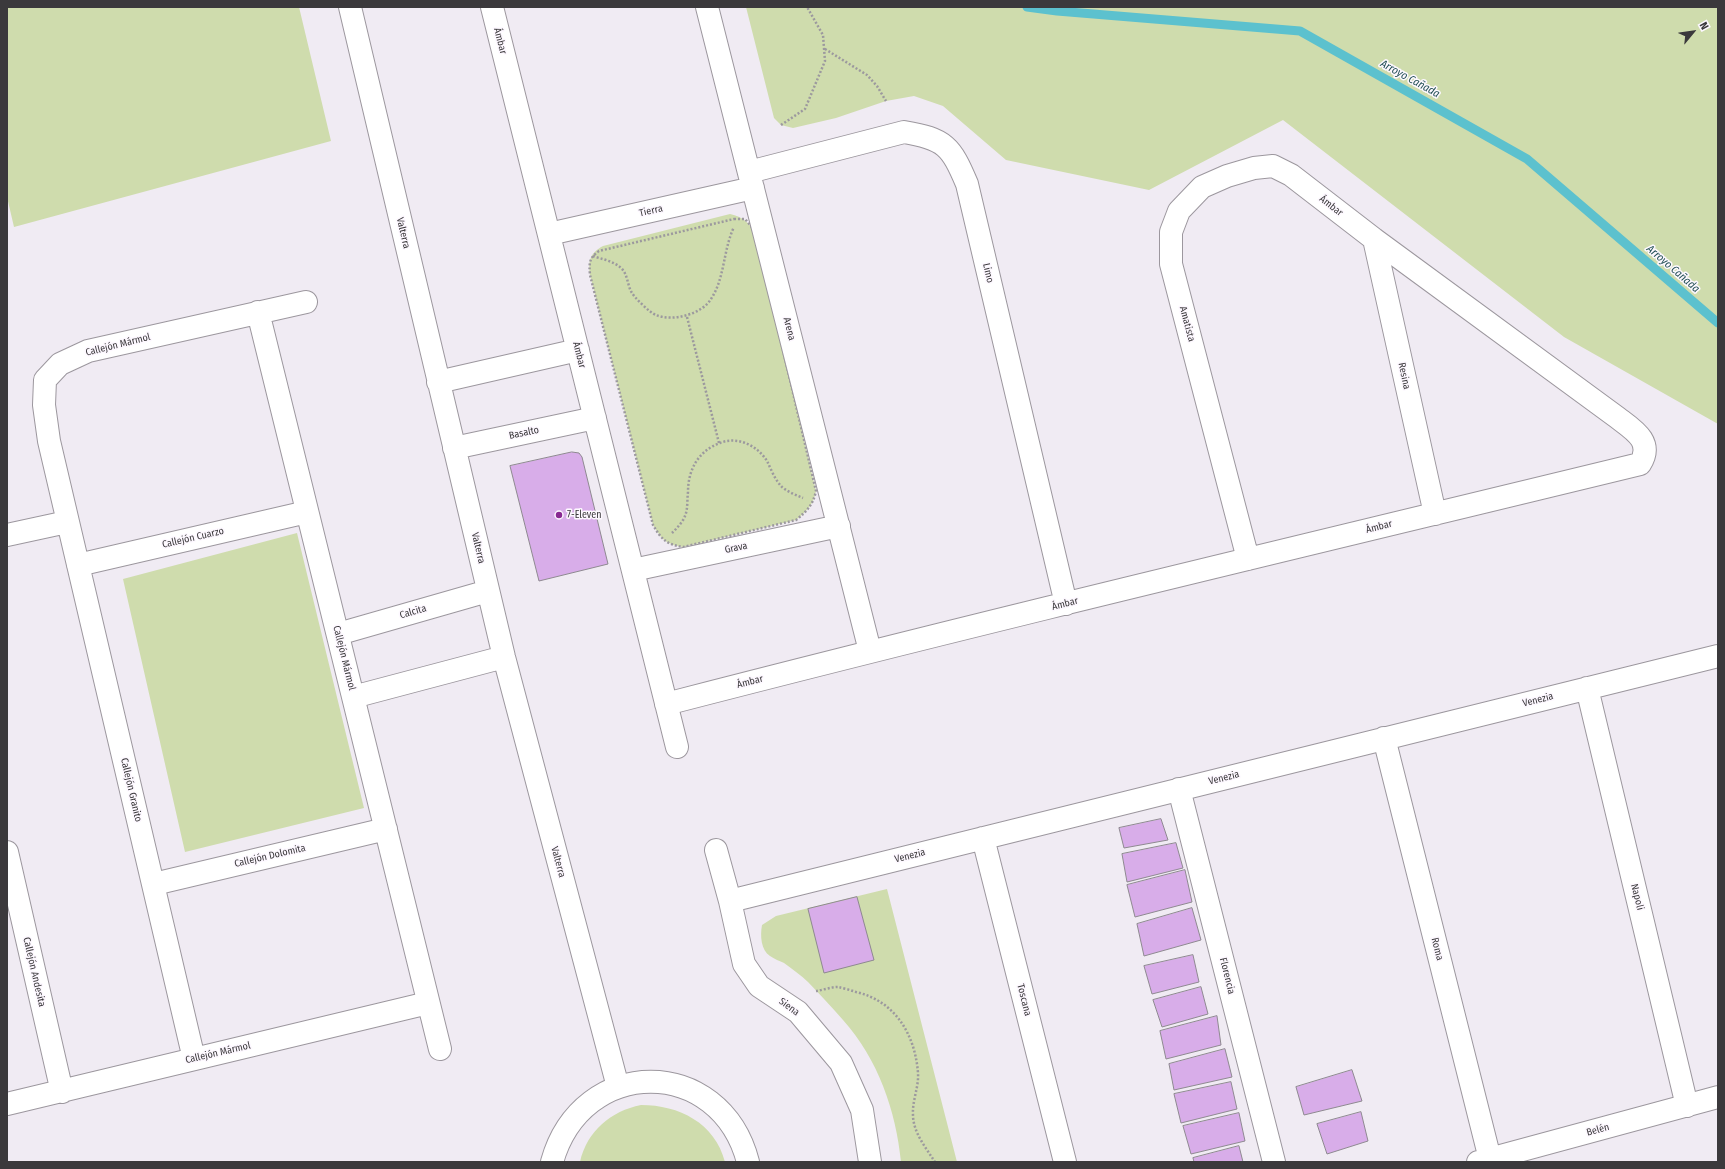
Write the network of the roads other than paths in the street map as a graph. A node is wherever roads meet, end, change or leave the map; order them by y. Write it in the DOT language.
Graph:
graph roads {
  1 [pos="350,7"];
  2 [pos="492,7"];
  3 [pos="707,7"];
  4 [pos="1291,175"];
  5 [pos="751,180"];
  6 [pos="548,234"];
  7 [pos="1374,239"];
  8 [pos="306,302"];
  9 [pos="258,312"];
  10 [pos="578,350"];
  11 [pos="438,382"];
  12 [pos="595,418"];
  13 [pos="454,448"];
  14 [pos="307,512"];
  15 [pos="1435,514"];
  16 [pos="67,522"];
  17 [pos="838,526"];
  18 [pos="7,535"];
  19 [pos="1248,559"];
  20 [pos="78,565"];
  21 [pos="633,570"];
  22 [pos="488,591"];
  23 [pos="1066,604"];
  24 [pos="338,634"];
  25 [pos="870,651"];
  26 [pos="1718,656"];
  27 [pos="504,657"];
  28 [pos="1587,688"];
  29 [pos="353,697"];
  30 [pos="666,704"];
  31 [pos="1384,738"];
  32 [pos="677,747"];
  33 [pos="1179,790"];
  34 [pos="386,829"];
  35 [pos="984,838"];
  36 [pos="716,850"];
  37 [pos="7,852"];
  38 [pos="154,884"];
  39 [pos="730,901"];
  40 [pos="428,1004"];
  41 [pos="440,1049"];
  42 [pos="194,1059"];
  43 [pos="618,1087"];
  44 [pos="62,1092"];
  45 [pos="1718,1097"];
  46 [pos="7,1104"];
  47 [pos="1687,1106"];
  48 [pos="1484,1160"];
  49 [pos="552,1162"];
  50 [pos="748,1162"];
  51 [pos="870,1162"];
  52 [pos="1065,1162"];
  53 [pos="1274,1162"];
  1 -- 11 [label="street, Valterra"];
  2 -- 6 [label="street, Ámbar"];
  3 -- 5 [label="street, Arena"];
  4 -- 7 [label="street, Ámbar"];
  4 -- 19 [label="street, Amatista"];
  5 -- 6 [label="street, Tierra"];
  5 -- 17 [label="street, Arena"];
  5 -- 23 [label="street, Limo"];
  6 -- 10 [label="street, Ámbar"];
  7 -- 15 [label="street, Resina"];
  7 -- 15 [label="street, Ámbar"];
  8 -- 9 [label="street, Callejón Mármol"];
  9 -- 14 [label="street, Callejón Mármol"];
  9 -- 16 [label="street, Callejón Mármol"];
  10 -- 11 [label="street"];
  10 -- 12 [label="street, Ámbar"];
  11 -- 13 [label="street, Valterra"];
  12 -- 13 [label="street, Basalto"];
  12 -- 21 [label="street, Ámbar"];
  13 -- 22 [label="street, Valterra"];
  14 -- 20 [label="street, Callejón Cuarzo"];
  14 -- 24 [label="street, Callejón Mármol"];
  15 -- 19 [label="street, Ámbar"];
  16 -- 18 [label="street"];
  16 -- 20 [label="street, Callejón Granito"];
  17 -- 21 [label="street, Grava"];
  17 -- 25 [label="street, Arena"];
  19 -- 23 [label="street, Ámbar"];
  20 -- 38 [label="street, Callejón Granito"];
  21 -- 30 [label="street, Ámbar"];
  22 -- 24 [label="street, Calcita"];
  22 -- 27 [label="street, Valterra"];
  23 -- 25 [label="street, Ámbar"];
  24 -- 29 [label="street, Callejón Mármol"];
  25 -- 30 [label="street, Ámbar"];
  26 -- 28 [label="street, Venezia"];
  27 -- 29 [label="street"];
  27 -- 43 [label="street, Valterra"];
  28 -- 31 [label="street, Venezia"];
  28 -- 47 [label="street, Napoli"];
  29 -- 34 [label="street, Callejón Mármol"];
  30 -- 32 [label="street, Ámbar"];
  31 -- 33 [label="street, Venezia"];
  31 -- 48 [label="street, Roma"];
  33 -- 35 [label="street, Venezia"];
  33 -- 53 [label="street, Florencia"];
  34 -- 38 [label="street, Callejón Dolomita"];
  34 -- 40 [label="street, Callejón Mármol"];
  35 -- 39 [label="street, Venezia"];
  35 -- 52 [label="street, Toscana"];
  36 -- 39 [label="street, Siena"];
  37 -- 44 [label="street, Callejón Andesita"];
  38 -- 42 [label="street, Callejón Granito"];
  39 -- 51 [label="street, Siena"];
  40 -- 41 [label="street, Callejón Mármol"];
  40 -- 42 [label="street, Callejón Mármol"];
  42 -- 44 [label="street, Callejón Mármol"];
  43 -- 49 [label="street"];
  43 -- 50 [label="street"];
  44 -- 46 [label="street, Callejón Mármol"];
  45 -- 47 [label="street, Belén"];
  47 -- 48 [label="street, Belén"];
}
